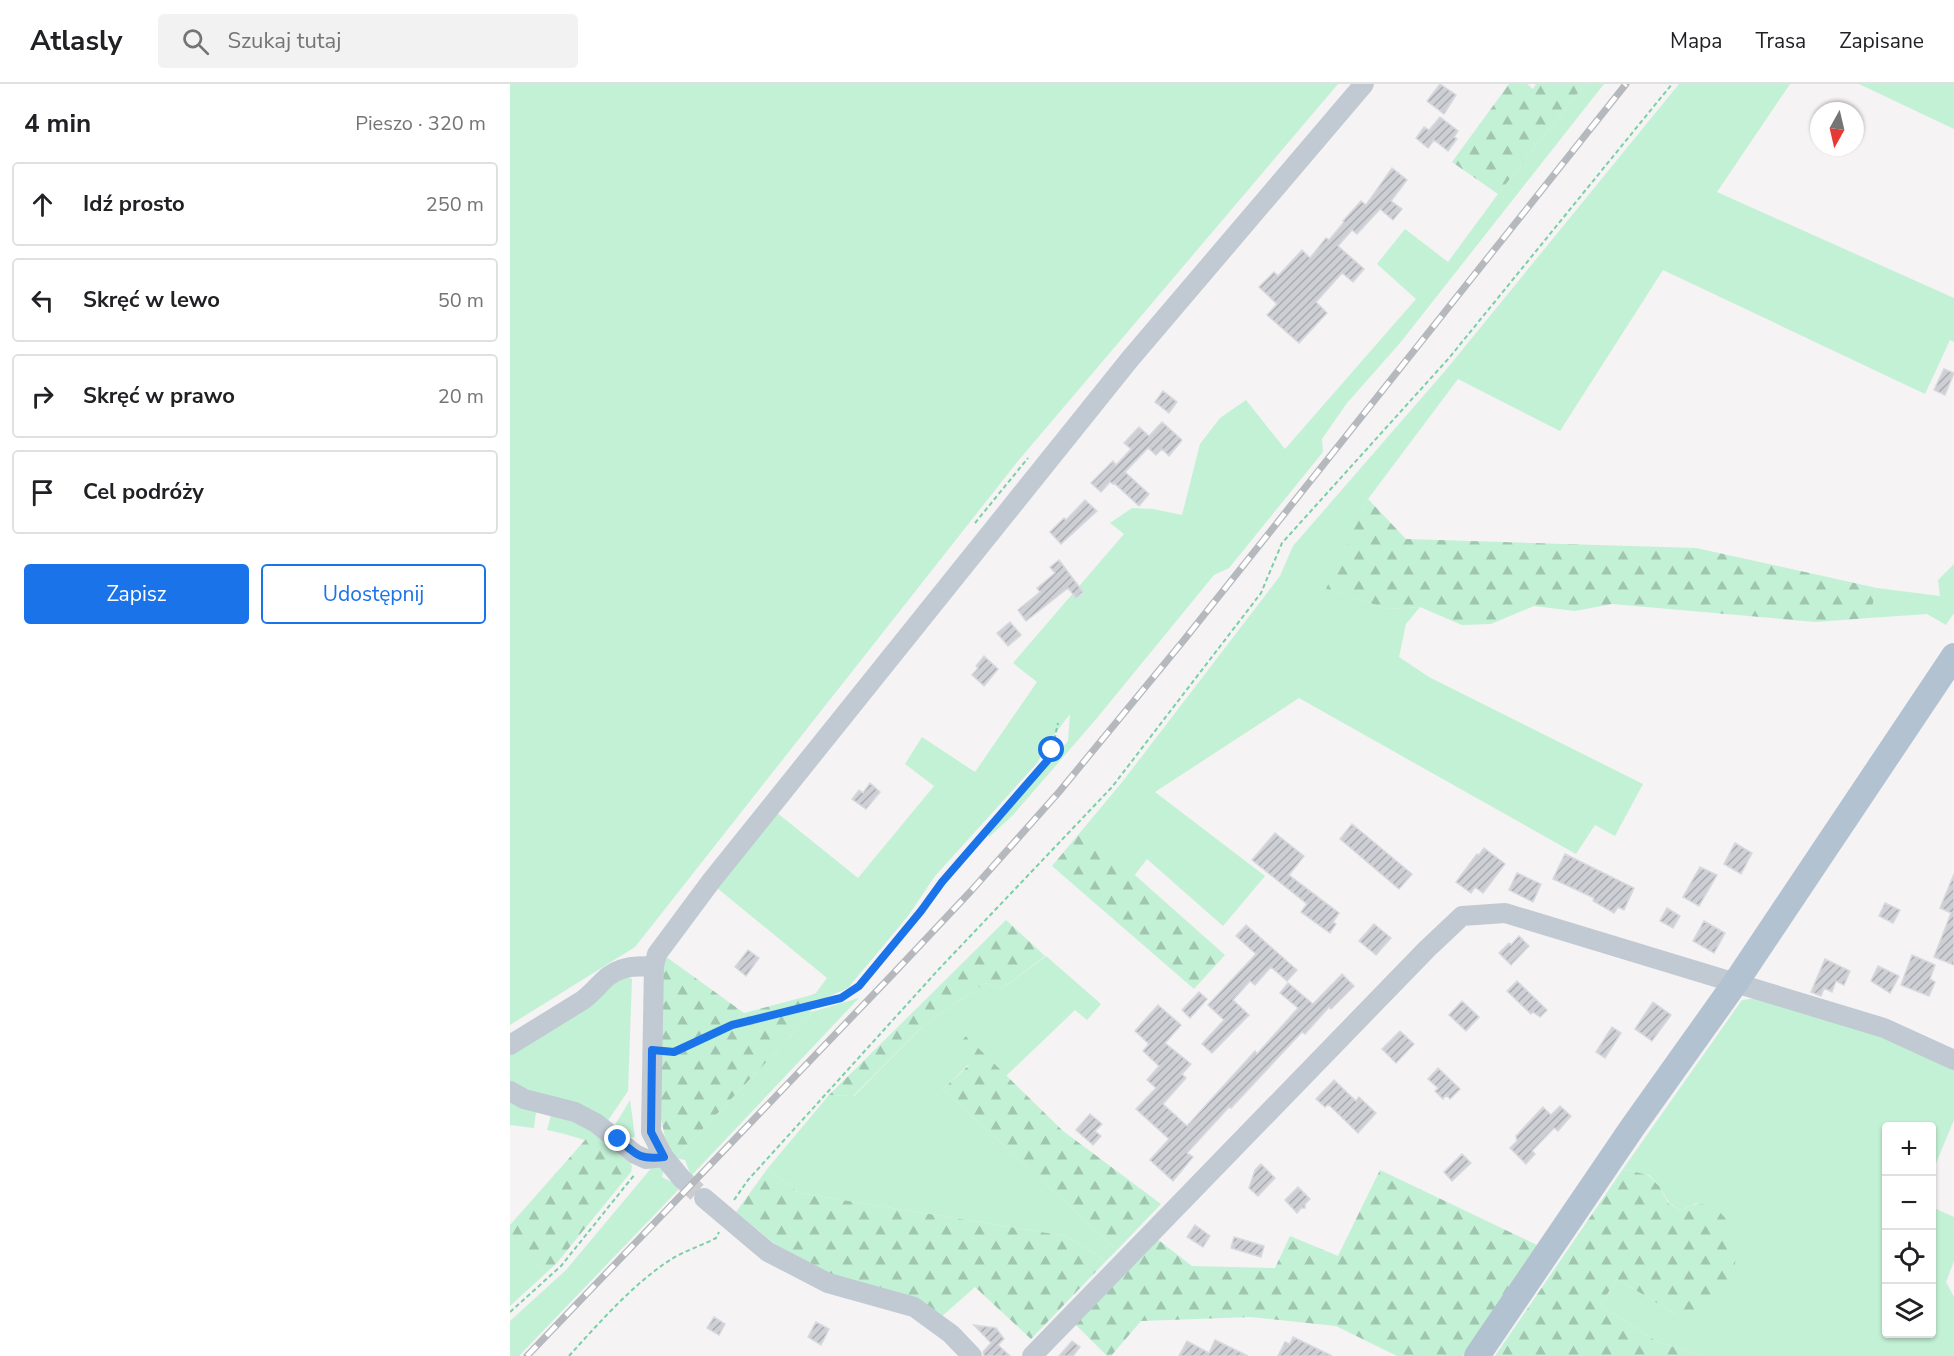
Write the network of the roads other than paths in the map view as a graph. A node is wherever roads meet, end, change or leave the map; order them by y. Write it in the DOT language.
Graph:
graph roads {
  1 [pos="1364,84"];
  2 [pos="1954,656"];
  3 [pos="654,966"];
  4 [pos="1736,982"];
  5 [pos="510,1045"];
  6 [pos="1954,1060"];
  7 [pos="510,1091"];
  8 [pos="655,1158"];
  9 [pos="682,1179"];
  10 [pos="704,1198"];
  11 [pos="972,1356"];
  12 [pos="1032,1356"];
  13 [pos="1477,1356"];
  1 -- 3 [label="street"];
  2 -- 4 [label="main road"];
  3 -- 5 [label="street"];
  3 -- 8 [label="street"];
  4 -- 6 [label="street"];
  4 -- 12 [label="street"];
  4 -- 13 [label="main road"];
  7 -- 8 [label="street"];
  8 -- 9 [label="street"];
  10 -- 11 [label="street"];
}
